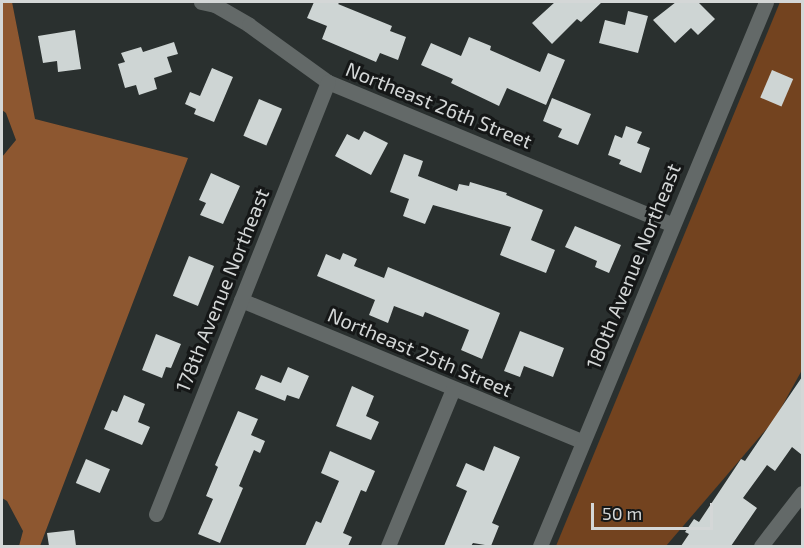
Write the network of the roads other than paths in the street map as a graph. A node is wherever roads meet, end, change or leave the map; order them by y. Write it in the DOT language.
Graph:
graph roads {
  1 [pos="201,2"];
  2 [pos="766,2"];
  3 [pos="328,82"];
  4 [pos="673,225"];
  5 [pos="241,300"];
  6 [pos="453,389"];
  7 [pos="584,442"];
  8 [pos="802,493"];
  9 [pos="156,514"];
  10 [pos="388,546"];
  11 [pos="540,546"];
  12 [pos="761,546"];
  1 -- 3 [label="street, Northeast 26th Street"];
  2 -- 4 [label="street, 180th Avenue Northeast"];
  3 -- 4 [label="street, Northeast 26th Street"];
  3 -- 5 [label="street, 178th Avenue Northeast"];
  4 -- 7 [label="street, 180th Avenue Northeast"];
  5 -- 6 [label="street, Northeast 25th Street"];
  5 -- 9 [label="street, 178th Avenue Northeast"];
  6 -- 7 [label="street, Northeast 25th Street"];
  6 -- 10 [label="street"];
  7 -- 11 [label="street, 180th Avenue Northeast"];
  8 -- 12 [label="street"];
}
